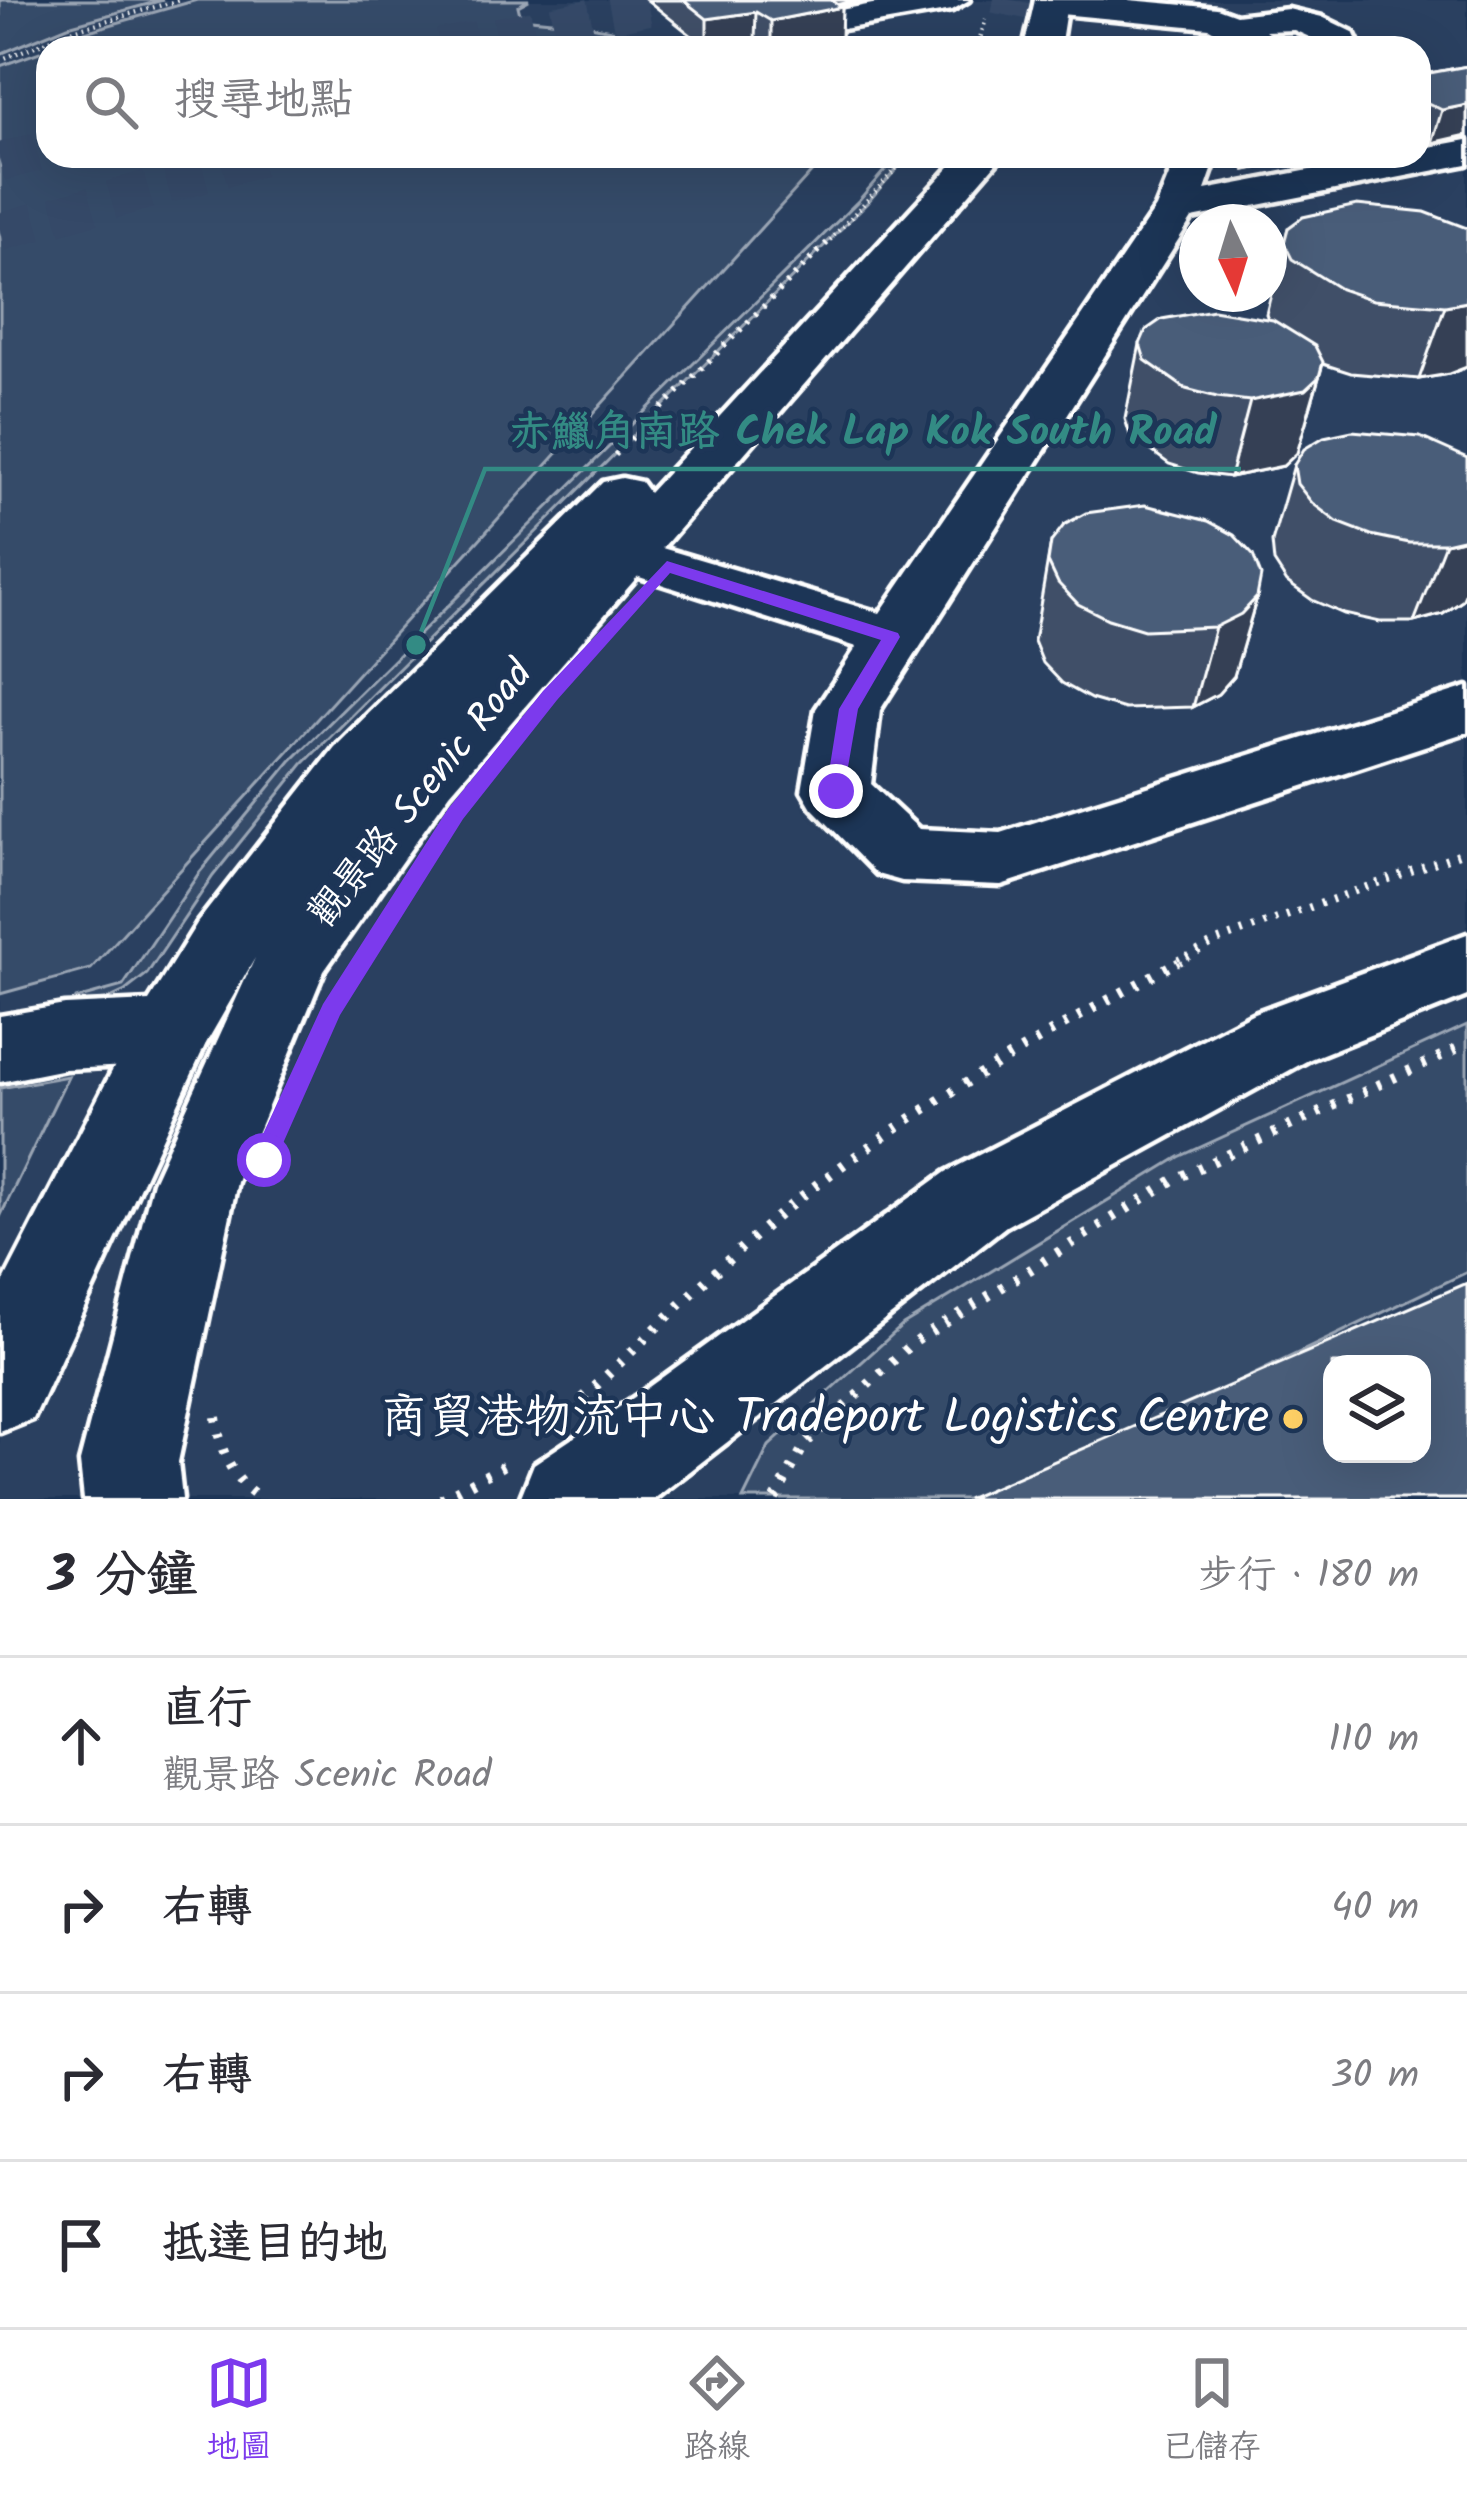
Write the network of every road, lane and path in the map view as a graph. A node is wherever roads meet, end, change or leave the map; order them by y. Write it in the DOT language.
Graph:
graph roads {
  1 [pos="180,0"];
  2 [pos="952,0"];
  3 [pos="1050,2"];
  4 [pos="921,3"];
  5 [pos="831,21"];
  6 [pos="1231,26"];
  7 [pos="59,36"];
  8 [pos="1044,36"];
  9 [pos="1249,36"];
  10 [pos="1336,36"];
  11 [pos="36,45"];
  12 [pos="0,60"];
  13 [pos="1467,152"];
  14 [pos="1431,156"];
  15 [pos="932,168"];
  16 [pos="971,168"];
  17 [pos="1318,168"];
  18 [pos="1187,182"];
  19 [pos="625,554"];
  20 [pos="891,637"];
  21 [pos="1467,709"];
  22 [pos="1467,851"];
  23 [pos="1467,964"];
  24 [pos="172,1032"];
  25 [pos="1467,1044"];
  26 [pos="0,1049"];
  27 [pos="0,1386"];
  28 [pos="216,1401"];
  29 [pos="553,1455"];
  30 [pos="665,1463"];
  31 [pos="133,1499"];
  32 [pos="263,1499"];
  33 [pos="441,1499"];
  34 [pos="775,1499"];
  1 -- 7 [label="path"];
  2 -- 4 [label="main road"];
  3 -- 6 [label="main road"];
  3 -- 8 [label="main road"];
  4 -- 5 [label="main road"];
  6 -- 9 [label="main road"];
  6 -- 10 [label="main road"];
  11 -- 12 [label="path"];
  13 -- 14 [label="main road"];
  15 -- 24 [label="main road, 觀景路 Scenic Road"];
  16 -- 19 [label="main road, 觀景路 Scenic Road"];
  17 -- 18 [label="main road"];
  18 -- 20 [label="main road"];
  19 -- 20 [label="main road"];
  19 -- 31 [label="main road, 觀景路 Scenic Road"];
  20 -- 21 [label="main road"];
  22 -- 29 [label="path"];
  23 -- 30 [label="main road"];
  24 -- 26 [label="main road"];
  24 -- 27 [label="main road, 觀景路 Scenic Road"];
  25 -- 34 [label="path"];
  28 -- 32 [label="path"];
  29 -- 30 [label="main road"];
  29 -- 33 [label="path"];
}
